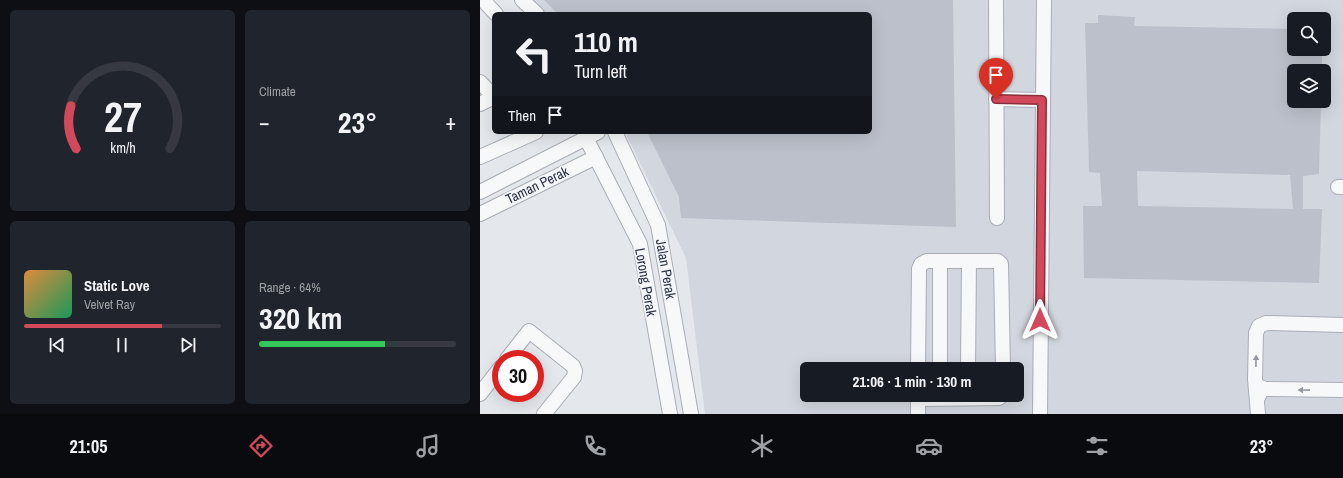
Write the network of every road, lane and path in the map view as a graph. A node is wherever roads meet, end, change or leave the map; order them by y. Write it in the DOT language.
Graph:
graph roads {
  1 [pos="483,0"];
  2 [pos="522,0"];
  3 [pos="996,0"];
  4 [pos="1044,0"];
  5 [pos="494,12"];
  6 [pos="535,12"];
  7 [pos="480,82"];
  8 [pos="492,95"];
  9 [pos="492,98"];
  10 [pos="996,99"];
  11 [pos="1042,100"];
  12 [pos="480,104"];
  13 [pos="532,134"];
  14 [pos="616,134"];
  15 [pos="592,135"];
  16 [pos="480,157"];
  17 [pos="596,157"];
  18 [pos="480,192"];
  19 [pos="480,214"];
  20 [pos="998,218"];
  21 [pos="940,261"];
  22 [pos="969,261"];
  23 [pos="1343,325"];
  24 [pos="514,350"];
  25 [pos="918,362"];
  26 [pos="940,362"];
  27 [pos="968,362"];
  28 [pos="1003,362"];
  29 [pos="492,379"];
  30 [pos="1343,390"];
  31 [pos="480,394"];
  32 [pos="918,402"];
  33 [pos="544,414"];
  34 [pos="670,414"];
  35 [pos="691,414"];
  36 [pos="918,414"];
  37 [pos="1040,414"];
  38 [pos="1260,414"];
  1 -- 5 [label="street"];
  2 -- 6 [label="street"];
  3 -- 10 [label="street"];
  4 -- 11 [label="street"];
  7 -- 8 [label="street"];
  9 -- 12 [label="street"];
  10 -- 11 [label="street"];
  10 -- 20 [label="street"];
  11 -- 37 [label="street"];
  13 -- 16 [label="street"];
  14 -- 35 [label="street, Jalan Perak"];
  15 -- 17 [label="street, Lorong Perak"];
  15 -- 18 [label="street"];
  17 -- 19 [label="street, Taman Perak"];
  17 -- 34 [label="street, Lorong Perak"];
  21 -- 22 [label="street"];
  21 -- 25 [label="street"];
  21 -- 26 [label="street"];
  22 -- 27 [label="street"];
  22 -- 28 [label="street"];
  38 -- 23 [label="street, one-way"];
  24 -- 33 [label="street"];
  29 -- 31 [label="street"];
  30 -- 38 [label="street, one-way"];
  32 -- 36 [label="street"];
}
